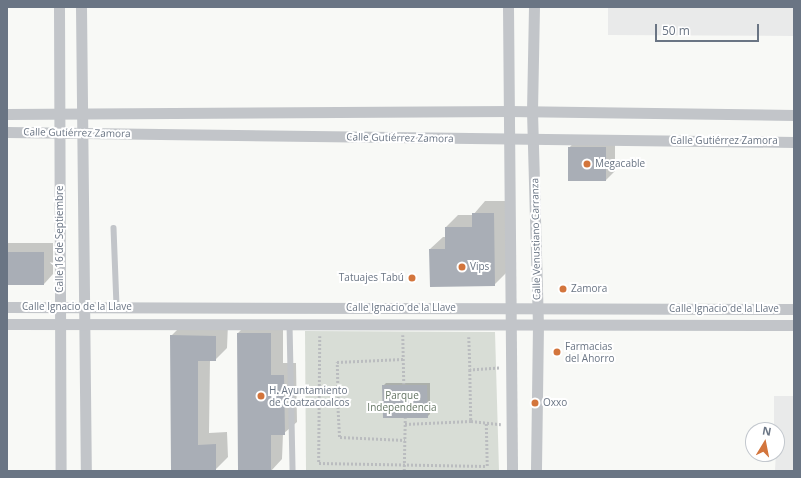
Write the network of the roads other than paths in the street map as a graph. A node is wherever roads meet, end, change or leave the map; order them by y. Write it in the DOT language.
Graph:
graph roads {
  1 [pos="59,7"];
  2 [pos="81,7"];
  3 [pos="508,7"];
  4 [pos="534,7"];
  5 [pos="509,111"];
  6 [pos="532,111"];
  7 [pos="7,114"];
  8 [pos="60,114"];
  9 [pos="82,114"];
  10 [pos="794,115"];
  11 [pos="7,132"];
  12 [pos="60,132"];
  13 [pos="82,133"];
  14 [pos="510,140"];
  15 [pos="534,140"];
  16 [pos="794,142"];
  17 [pos="114,228"];
  18 [pos="7,307"];
  19 [pos="60,307"];
  20 [pos="84,307"];
  21 [pos="117,307"];
  22 [pos="510,308"];
  23 [pos="537,308"];
  24 [pos="794,309"];
  25 [pos="7,324"];
  26 [pos="60,324"];
  27 [pos="84,324"];
  28 [pos="290,324"];
  29 [pos="510,324"];
  30 [pos="538,325"];
  31 [pos="794,325"];
  32 [pos="61,471"];
  33 [pos="86,471"];
  34 [pos="293,471"];
  35 [pos="512,471"];
  36 [pos="536,471"];
  1 -- 8 [label="street, Calle 16 de Septiembre"];
  2 -- 9 [label="street"];
  3 -- 5 [label="street"];
  4 -- 6 [label="street, Calle Venustiano Carranza"];
  5 -- 6 [label="street, Calle Gutiérrez Zamora"];
  5 -- 9 [label="street, Calle Gutiérrez Zamora"];
  5 -- 14 [label="street"];
  6 -- 10 [label="street, Calle Gutiérrez Zamora"];
  6 -- 15 [label="street, Calle Venustiano Carranza"];
  7 -- 8 [label="street, Calle Gutiérrez Zamora"];
  8 -- 9 [label="street, Calle Gutiérrez Zamora"];
  8 -- 12 [label="street, Calle 16 de Septiembre"];
  9 -- 13 [label="street"];
  11 -- 12 [label="street, Calle Gutiérrez Zamora"];
  12 -- 13 [label="street, Calle Gutiérrez Zamora"];
  12 -- 19 [label="street, Calle 16 de Septiembre"];
  13 -- 14 [label="street, Calle Gutiérrez Zamora"];
  13 -- 20 [label="street"];
  14 -- 15 [label="street, Calle Gutiérrez Zamora"];
  14 -- 22 [label="street"];
  15 -- 16 [label="street, Calle Gutiérrez Zamora"];
  15 -- 23 [label="street, Calle Venustiano Carranza"];
  17 -- 21 [label="lane"];
  18 -- 19 [label="street, Calle Ignacio de la Llave"];
  19 -- 20 [label="street, Calle Ignacio de la Llave"];
  19 -- 26 [label="street, Calle 16 de Septiembre"];
  20 -- 21 [label="street, Calle Ignacio de la Llave"];
  20 -- 27 [label="street"];
  21 -- 22 [label="street, Calle Ignacio de la Llave"];
  22 -- 23 [label="street, Calle Ignacio de la Llave"];
  22 -- 29 [label="street"];
  23 -- 24 [label="street, Calle Ignacio de la Llave"];
  23 -- 30 [label="street, Calle Venustiano Carranza"];
  25 -- 26 [label="street, Calle Ignacio de la Llave"];
  26 -- 27 [label="street, Calle Ignacio de la Llave"];
  26 -- 32 [label="street, Calle 16 de Septiembre"];
  27 -- 28 [label="street, Calle Ignacio de la Llave"];
  27 -- 33 [label="street"];
  28 -- 29 [label="street, Calle Ignacio de la Llave"];
  28 -- 34 [label="lane"];
  29 -- 30 [label="street, Calle Ignacio de la Llave"];
  29 -- 35 [label="street"];
  30 -- 31 [label="street, Calle Ignacio de la Llave"];
  30 -- 36 [label="street, Calle Venustiano Carranza"];
}
